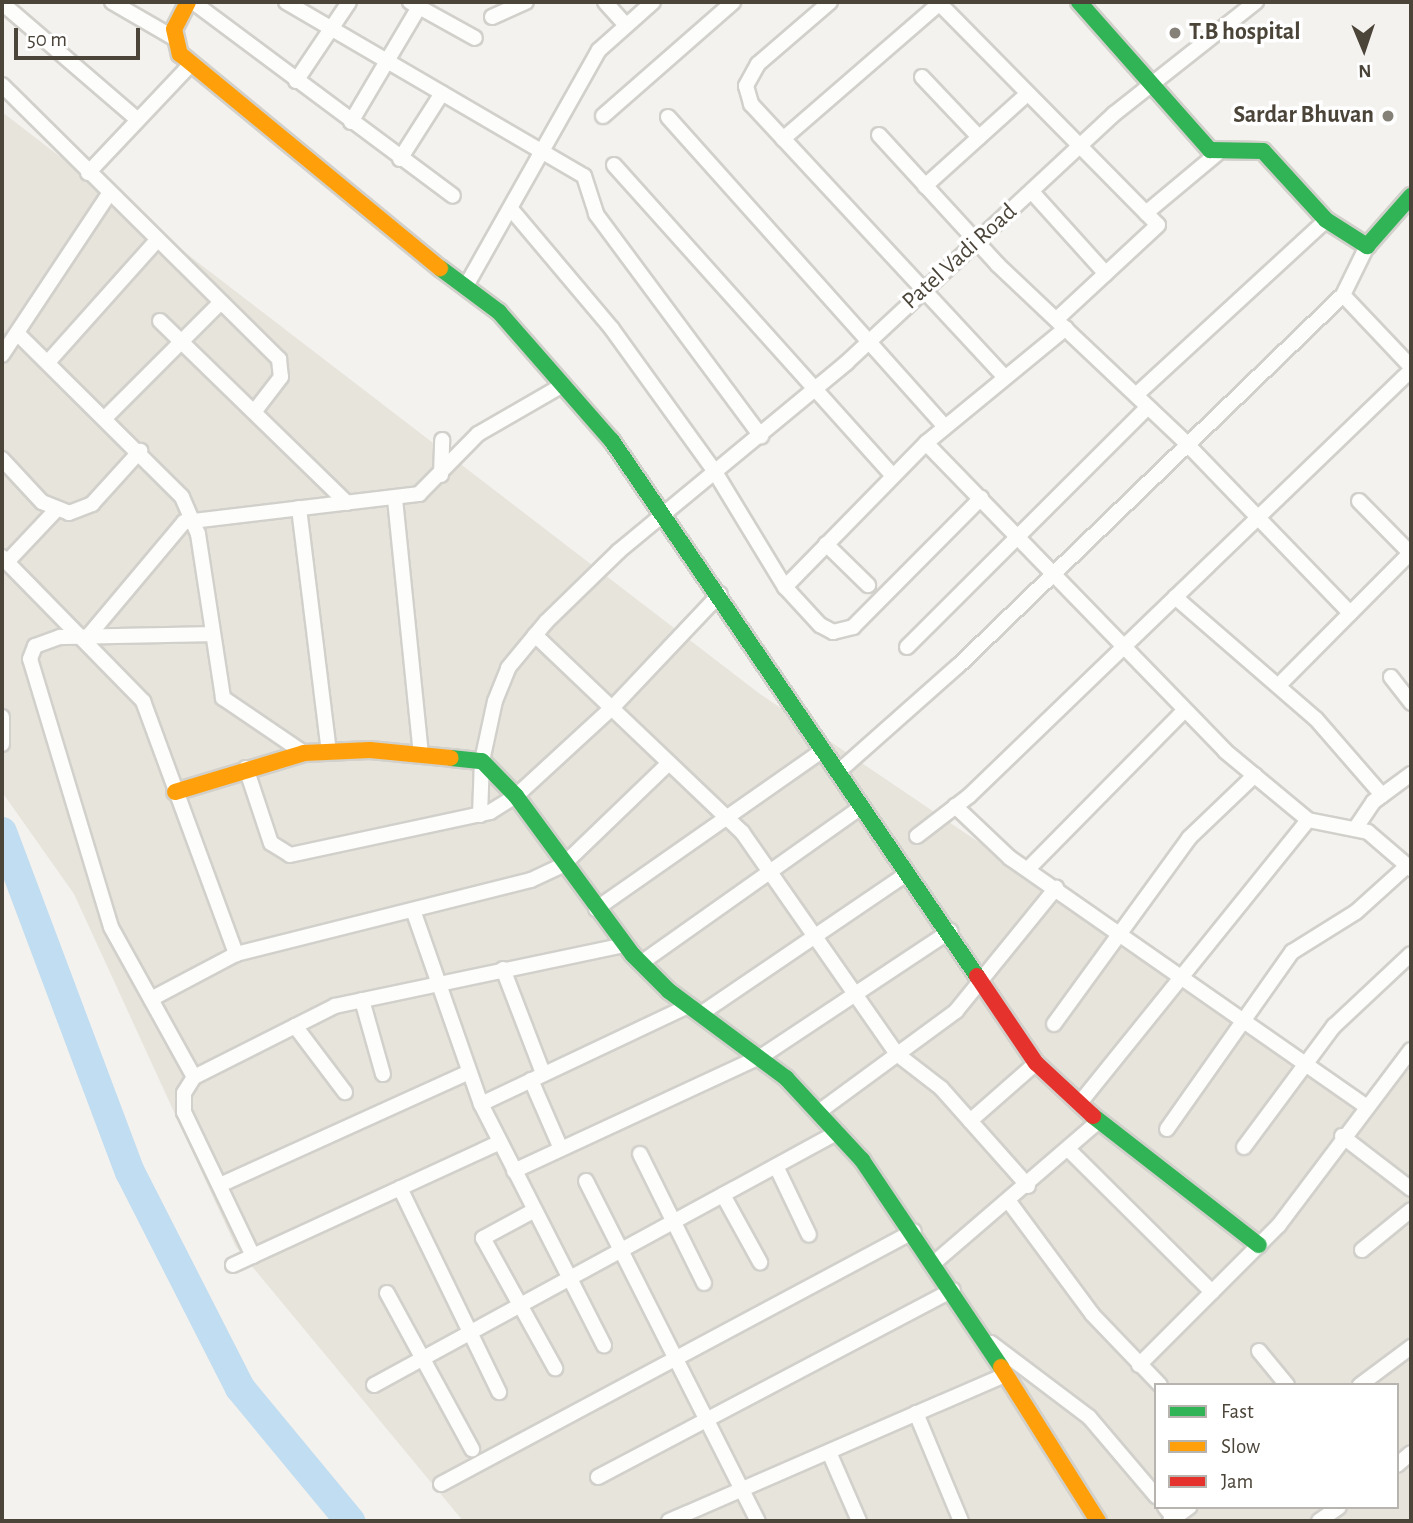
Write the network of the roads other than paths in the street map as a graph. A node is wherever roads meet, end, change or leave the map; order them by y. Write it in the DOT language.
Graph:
graph roads {
  1 [pos="112,2"];
  2 [pos="190,2"];
  3 [pos="286,2"];
  4 [pos="349,2"];
  5 [pos="526,2"];
  6 [pos="605,2"];
  7 [pos="653,2"];
  8 [pos="733,2"];
  9 [pos="830,2"];
  10 [pos="940,2"];
  11 [pos="1079,2"];
  12 [pos="1256,2"];
  13 [pos="2,4"];
  14 [pos="415,5"];
  15 [pos="492,17"];
  16 [pos="626,25"];
  17 [pos="332,27"];
  18 [pos="174,38"];
  19 [pos="475,38"];
  20 [pos="389,60"];
  21 [pos="190,65"];
  22 [pos="922,77"];
  23 [pos="296,81"];
  24 [pos="1152,81"];
  25 [pos="2,85"];
  26 [pos="442,93"];
  27 [pos="1027,94"];
  28 [pos="603,116"];
  29 [pos="668,117"];
  30 [pos="138,120"];
  31 [pos="351,122"];
  32 [pos="879,135"];
  33 [pos="979,137"];
  34 [pos="783,139"];
  35 [pos="1079,147"];
  36 [pos="1219,152"];
  37 [pos="543,153"];
  38 [pos="400,159"];
  39 [pos="614,165"];
  40 [pos="88,173"];
  41 [pos="925,186"];
  42 [pos="1032,192"];
  43 [pos="109,194"];
  44 [pos="453,196"];
  45 [pos="1411,196"];
  46 [pos="511,209"];
  47 [pos="1146,213"];
  48 [pos="1326,220"];
  49 [pos="157,240"];
  50 [pos="975,242"];
  51 [pos="1367,246"];
  52 [pos="1106,274"];
  53 [pos="466,286"];
  54 [pos="922,290"];
  55 [pos="1343,295"];
  56 [pos="221,302"];
  57 [pos="160,321"];
  58 [pos="1061,323"];
  59 [pos="18,334"];
  60 [pos="868,342"];
  61 [pos="183,343"];
  62 [pos="2,355"];
  63 [pos="49,361"];
  64 [pos="1411,369"];
  65 [pos="1004,376"];
  66 [pos="563,385"];
  67 [pos="817,388"];
  68 [pos="1136,395"];
  69 [pos="1149,407"];
  70 [pos="254,412"];
  71 [pos="107,416"];
  72 [pos="944,426"];
  73 [pos="761,436"];
  74 [pos="442,440"];
  75 [pos="926,443"];
  76 [pos="1187,443"];
  77 [pos="140,452"];
  78 [pos="2,459"];
  79 [pos="715,472"];
  80 [pos="441,475"];
  81 [pos="892,475"];
  82 [pos="981,498"];
  83 [pos="395,499"];
  84 [pos="1359,501"];
  85 [pos="347,503"];
  86 [pos="673,507"];
  87 [pos="299,508"];
  88 [pos="56,510"];
  89 [pos="1255,515"];
  90 [pos="194,517"];
  91 [pos="1018,536"];
  92 [pos="827,544"];
  93 [pos="1411,553"];
  94 [pos="4,560"];
  95 [pos="1053,571"];
  96 [pos="869,585"];
  97 [pos="785,587"];
  98 [pos="720,594"];
  99 [pos="1175,597"];
  100 [pos="1350,613"];
  101 [pos="85,634"];
  102 [pos="210,634"];
  103 [pos="535,635"];
  104 [pos="1124,645"];
  105 [pos="906,647"];
  106 [pos="1391,677"];
  107 [pos="1279,685"];
  108 [pos="1411,704"];
  109 [pos="614,706"];
  110 [pos="1184,711"];
  111 [pos="2,717"];
  112 [pos="2,744"];
  113 [pos="823,750"];
  114 [pos="329,752"];
  115 [pos="304,753"];
  116 [pos="421,753"];
  117 [pos="482,761"];
  118 [pos="669,763"];
  119 [pos="848,763"];
  120 [pos="246,768"];
  121 [pos="1411,774"];
  122 [pos="1255,775"];
  123 [pos="1368,778"];
  124 [pos="175,792"];
  125 [pos="1362,793"];
  126 [pos="1382,795"];
  127 [pos="516,796"];
  128 [pos="955,806"];
  129 [pos="860,808"];
  130 [pos="480,815"];
  131 [pos="728,817"];
  132 [pos="1308,820"];
  133 [pos="1355,828"];
  134 [pos="917,836"];
  135 [pos="563,865"];
  136 [pos="1409,867"];
  137 [pos="1028,869"];
  138 [pos="770,875"];
  139 [pos="905,875"];
  140 [pos="1056,888"];
  141 [pos="596,909"];
  142 [pos="413,910"];
  143 [pos="1119,929"];
  144 [pos="950,931"];
  145 [pos="814,937"];
  146 [pos="625,945"];
  147 [pos="236,954"];
  148 [pos="1411,954"];
  149 [pos="641,963"];
  150 [pos="503,970"];
  151 [pos="993,973"];
  152 [pos="1180,973"];
  153 [pos="435,983"];
  154 [pos="855,994"];
  155 [pos="151,999"];
  156 [pos="362,1000"];
  157 [pos="696,1009"];
  158 [pos="1241,1017"];
  159 [pos="1054,1024"];
  160 [pos="295,1026"];
  161 [pos="1411,1050"];
  162 [pos="898,1054"];
  163 [pos="762,1056"];
  164 [pos="1036,1063"];
  165 [pos="1305,1063"];
  166 [pos="469,1072"];
  167 [pos="383,1074"];
  168 [pos="194,1077"];
  169 [pos="537,1077"];
  170 [pos="345,1092"];
  171 [pos="481,1104"];
  172 [pos="1079,1104"];
  173 [pos="1365,1106"];
  174 [pos="820,1111"];
  175 [pos="970,1121"];
  176 [pos="1098,1122"];
  177 [pos="1167,1129"];
  178 [pos="838,1132"];
  179 [pos="1342,1136"];
  180 [pos="500,1142"];
  181 [pos="1244,1147"];
  182 [pos="561,1149"];
  183 [pos="1068,1149"];
  184 [pos="640,1154"];
  185 [pos="776,1167"];
  186 [pos="514,1171"];
  187 [pos="586,1181"];
  188 [pos="220,1185"];
  189 [pos="1028,1186"];
  190 [pos="400,1188"];
  191 [pos="1411,1189"];
  192 [pos="723,1195"];
  193 [pos="1010,1203"];
  194 [pos="1411,1210"];
  195 [pos="533,1211"];
  196 [pos="672,1223"];
  197 [pos="914,1231"];
  198 [pos="809,1235"];
  199 [pos="1259,1245"];
  200 [pos="1362,1250"];
  201 [pos="621,1251"];
  202 [pos="253,1256"];
  203 [pos="760,1262"];
  204 [pos="935,1262"];
  205 [pos="233,1265"];
  206 [pos="566,1281"];
  207 [pos="704,1283"];
  208 [pos="953,1290"];
  209 [pos="387,1293"];
  210 [pos="1212,1293"];
  211 [pos="520,1306"];
  212 [pos="467,1335"];
  213 [pos="982,1337"];
  214 [pos="604,1345"];
  215 [pos="1411,1348"];
  216 [pos="1259,1351"];
  217 [pos="422,1359"];
  218 [pos="677,1359"];
  219 [pos="1139,1364"];
  220 [pos="555,1368"];
  221 [pos="1005,1375"];
  222 [pos="1158,1383"];
  223 [pos="1285,1383"];
  224 [pos="1363,1383"];
  225 [pos="374,1385"];
  226 [pos="499,1392"];
  227 [pos="916,1413"];
  228 [pos="708,1419"];
  229 [pos="472,1449"];
  230 [pos="829,1451"];
  231 [pos="598,1476"];
  232 [pos="441,1484"];
  233 [pos="744,1488"];
  234 [pos="1154,1494"];
  235 [pos="669,1521"];
  236 [pos="758,1521"];
  237 [pos="859,1521"];
  238 [pos="961,1521"];
  239 [pos="1098,1521"];
  1 -- 18 [label="street"];
  2 -- 18 [label="street"];
  2 -- 23 [label="street"];
  3 -- 17 [label="street"];
  4 -- 17 [label="street"];
  5 -- 15 [label="street"];
  6 -- 16 [label="street"];
  7 -- 16 [label="street"];
  8 -- 28 [label="street"];
  9 -- 34 [label="street"];
  10 -- 27 [label="street"];
  10 -- 34 [label="street"];
  11 -- 24 [label="street"];
  12 -- 24 [label="street, Patel Vadi Road"];
  13 -- 30 [label="street"];
  14 -- 19 [label="street"];
  14 -- 20 [label="street"];
  16 -- 37 [label="street"];
  17 -- 20 [label="street"];
  17 -- 23 [label="street"];
  18 -- 21 [label="street"];
  20 -- 26 [label="street"];
  20 -- 31 [label="street"];
  21 -- 30 [label="street"];
  21 -- 53 [label="street"];
  22 -- 33 [label="street"];
  23 -- 31 [label="street"];
  24 -- 35 [label="street, Patel Vadi Road"];
  24 -- 36 [label="street"];
  25 -- 40 [label="street"];
  26 -- 37 [label="street"];
  26 -- 38 [label="street"];
  27 -- 33 [label="street"];
  27 -- 35 [label="street"];
  29 -- 60 [label="street"];
  30 -- 40 [label="street"];
  31 -- 38 [label="street"];
  32 -- 41 [label="street"];
  33 -- 41 [label="street"];
  34 -- 54 [label="street"];
  35 -- 42 [label="street, Patel Vadi Road"];
  35 -- 47 [label="street"];
  36 -- 47 [label="street"];
  36 -- 48 [label="street"];
  37 -- 46 [label="street"];
  37 -- 73 [label="street"];
  38 -- 44 [label="street"];
  39 -- 67 [label="street"];
  40 -- 43 [label="street"];
  41 -- 50 [label="street"];
  42 -- 50 [label="street, Patel Vadi Road"];
  42 -- 52 [label="street"];
  43 -- 49 [label="street"];
  43 -- 59 [label="street"];
  45 -- 51 [label="street"];
  46 -- 53 [label="street"];
  46 -- 79 [label="street"];
  47 -- 52 [label="street"];
  48 -- 51 [label="street"];
  48 -- 68 [label="street"];
  49 -- 56 [label="street"];
  49 -- 63 [label="street"];
  50 -- 54 [label="street, Patel Vadi Road"];
  50 -- 58 [label="street"];
  51 -- 55 [label="street"];
  52 -- 58 [label="street"];
  53 -- 66 [label="street"];
  54 -- 60 [label="street, Patel Vadi Road"];
  54 -- 65 [label="street"];
  55 -- 64 [label="street"];
  55 -- 76 [label="street"];
  56 -- 61 [label="street"];
  56 -- 70 [label="street"];
  57 -- 61 [label="street"];
  58 -- 65 [label="street"];
  58 -- 68 [label="street"];
  59 -- 62 [label="street"];
  59 -- 63 [label="street"];
  60 -- 67 [label="street, Patel Vadi Road"];
  60 -- 72 [label="street"];
  61 -- 70 [label="street"];
  61 -- 71 [label="street"];
  63 -- 71 [label="street"];
  64 -- 89 [label="street"];
  65 -- 72 [label="street"];
  66 -- 80 [label="street"];
  66 -- 86 [label="street"];
  67 -- 73 [label="street, Patel Vadi Road"];
  67 -- 81 [label="street"];
  68 -- 69 [label="street"];
  69 -- 76 [label="street"];
  69 -- 91 [label="street"];
  70 -- 85 [label="street"];
  71 -- 77 [label="street"];
  72 -- 75 [label="street"];
  73 -- 79 [label="street, Patel Vadi Road"];
  74 -- 80 [label="street"];
  75 -- 81 [label="street"];
  75 -- 82 [label="street"];
  76 -- 89 [label="street"];
  76 -- 95 [label="street"];
  77 -- 88 [label="street"];
  77 -- 90 [label="street"];
  78 -- 88 [label="street"];
  79 -- 86 [label="street, Patel Vadi Road"];
  79 -- 97 [label="street"];
  80 -- 83 [label="street"];
  81 -- 92 [label="street"];
  82 -- 91 [label="street"];
  82 -- 97 [label="street"];
  83 -- 85 [label="street"];
  83 -- 116 [label="street"];
  84 -- 93 [label="street"];
  85 -- 87 [label="street"];
  86 -- 98 [label="street"];
  86 -- 103 [label="street, Patel Vadi Road"];
  87 -- 90 [label="street"];
  87 -- 114 [label="street"];
  88 -- 94 [label="street"];
  89 -- 99 [label="street"];
  89 -- 100 [label="street"];
  90 -- 101 [label="street"];
  90 -- 102 [label="street"];
  91 -- 95 [label="street"];
  91 -- 105 [label="street"];
  92 -- 96 [label="street"];
  92 -- 97 [label="street"];
  93 -- 100 [label="street"];
  94 -- 101 [label="street"];
  95 -- 104 [label="street"];
  95 -- 119 [label="street"];
  98 -- 109 [label="street"];
  98 -- 113 [label="street"];
  99 -- 104 [label="street"];
  99 -- 107 [label="street"];
  100 -- 107 [label="street"];
  101 -- 102 [label="street"];
  101 -- 124 [label="street"];
  101 -- 155 [label="street"];
  102 -- 115 [label="street"];
  103 -- 109 [label="street"];
  103 -- 117 [label="street, Patel Vadi Road"];
  104 -- 110 [label="street"];
  104 -- 128 [label="street"];
  106 -- 108 [label="street"];
  107 -- 123 [label="street"];
  109 -- 118 [label="street"];
  109 -- 127 [label="street"];
  110 -- 122 [label="street"];
  110 -- 137 [label="street"];
  111 -- 112 [label="street"];
  113 -- 119 [label="street"];
  113 -- 131 [label="street"];
  114 -- 115 [label="street"];
  114 -- 116 [label="street"];
  115 -- 120 [label="street"];
  116 -- 117 [label="street"];
  117 -- 127 [label="street"];
  117 -- 130 [label="street, Patel Vadi Road"];
  118 -- 131 [label="street"];
  118 -- 135 [label="street"];
  119 -- 129 [label="street"];
  120 -- 124 [label="street"];
  120 -- 130 [label="street"];
  121 -- 126 [label="street"];
  122 -- 132 [label="street"];
  122 -- 143 [label="street"];
  123 -- 125 [label="street"];
  123 -- 126 [label="street"];
  124 -- 147 [label="street"];
  126 -- 133 [label="street"];
  127 -- 130 [label="street"];
  127 -- 135 [label="street"];
  128 -- 134 [label="street"];
  128 -- 137 [label="street"];
  129 -- 138 [label="street"];
  129 -- 139 [label="street"];
  131 -- 138 [label="street"];
  131 -- 141 [label="street"];
  132 -- 133 [label="street"];
  132 -- 152 [label="street"];
  133 -- 136 [label="street"];
  135 -- 141 [label="street"];
  135 -- 142 [label="street"];
  136 -- 158 [label="street"];
  137 -- 140 [label="street"];
  138 -- 145 [label="street"];
  138 -- 149 [label="street"];
  139 -- 144 [label="street"];
  139 -- 145 [label="street"];
  140 -- 143 [label="street"];
  140 -- 151 [label="street"];
  141 -- 146 [label="street"];
  142 -- 147 [label="street"];
  142 -- 153 [label="street"];
  143 -- 152 [label="street"];
  143 -- 159 [label="street"];
  144 -- 151 [label="street"];
  144 -- 154 [label="street"];
  145 -- 154 [label="street"];
  145 -- 157 [label="street"];
  146 -- 149 [label="street"];
  146 -- 150 [label="street"];
  147 -- 155 [label="street"];
  148 -- 165 [label="street"];
  149 -- 157 [label="street"];
  150 -- 153 [label="street"];
  150 -- 169 [label="street"];
  151 -- 162 [label="street"];
  151 -- 164 [label="street"];
  152 -- 158 [label="street"];
  152 -- 172 [label="street"];
  153 -- 156 [label="street"];
  153 -- 166 [label="street"];
  154 -- 162 [label="street"];
  154 -- 163 [label="street"];
  155 -- 168 [label="street"];
  156 -- 160 [label="street"];
  156 -- 167 [label="street"];
  157 -- 163 [label="street"];
  157 -- 169 [label="street"];
  158 -- 165 [label="street"];
  158 -- 177 [label="street"];
  160 -- 168 [label="street"];
  160 -- 170 [label="street"];
  161 -- 173 [label="street"];
  162 -- 174 [label="street"];
  162 -- 175 [label="street"];
  163 -- 174 [label="street"];
  163 -- 182 [label="street"];
  164 -- 172 [label="street"];
  164 -- 175 [label="street"];
  165 -- 173 [label="street"];
  165 -- 181 [label="street"];
  166 -- 171 [label="street"];
  166 -- 188 [label="street"];
  168 -- 188 [label="street"];
  169 -- 171 [label="street"];
  169 -- 182 [label="street"];
  171 -- 180 [label="street"];
  172 -- 176 [label="street"];
  173 -- 179 [label="street"];
  174 -- 178 [label="street"];
  175 -- 189 [label="street"];
  176 -- 183 [label="street"];
  176 -- 199 [label="street"];
  178 -- 185 [label="street"];
  178 -- 197 [label="street"];
  179 -- 191 [label="street"];
  179 -- 199 [label="street"];
  180 -- 186 [label="street"];
  180 -- 190 [label="street"];
  182 -- 186 [label="street"];
  183 -- 189 [label="street"];
  183 -- 210 [label="street"];
  184 -- 196 [label="street"];
  185 -- 192 [label="street"];
  185 -- 198 [label="street"];
  186 -- 195 [label="street"];
  187 -- 201 [label="street"];
  188 -- 202 [label="street"];
  189 -- 193 [label="street"];
  190 -- 202 [label="street"];
  190 -- 212 [label="street"];
  192 -- 196 [label="street"];
  192 -- 203 [label="street"];
  193 -- 204 [label="street"];
  193 -- 219 [label="street"];
  194 -- 200 [label="street"];
  195 -- 206 [label="street"];
  195 -- 211 [label="street"];
  196 -- 201 [label="street"];
  196 -- 207 [label="street"];
  197 -- 204 [label="street"];
  197 -- 218 [label="street"];
  199 -- 210 [label="street"];
  201 -- 206 [label="street"];
  201 -- 218 [label="street"];
  202 -- 205 [label="street"];
  204 -- 208 [label="street"];
  206 -- 211 [label="street"];
  206 -- 214 [label="street"];
  208 -- 213 [label="street"];
  208 -- 228 [label="street"];
  209 -- 217 [label="street"];
  210 -- 219 [label="street"];
  211 -- 212 [label="street"];
  211 -- 220 [label="street"];
  212 -- 217 [label="street"];
  212 -- 226 [label="street"];
  213 -- 221 [label="street"];
  213 -- 234 [label="street"];
  215 -- 224 [label="street"];
  216 -- 223 [label="street"];
  217 -- 225 [label="street"];
  217 -- 229 [label="street"];
  218 -- 228 [label="street"];
  218 -- 232 [label="street"];
  219 -- 222 [label="street"];
  221 -- 227 [label="street"];
  221 -- 239 [label="street"];
  227 -- 230 [label="street"];
  227 -- 238 [label="street"];
  228 -- 231 [label="street"];
  228 -- 233 [label="street"];
  230 -- 233 [label="street"];
  230 -- 237 [label="street"];
  233 -- 235 [label="street"];
  233 -- 236 [label="street"];
}
